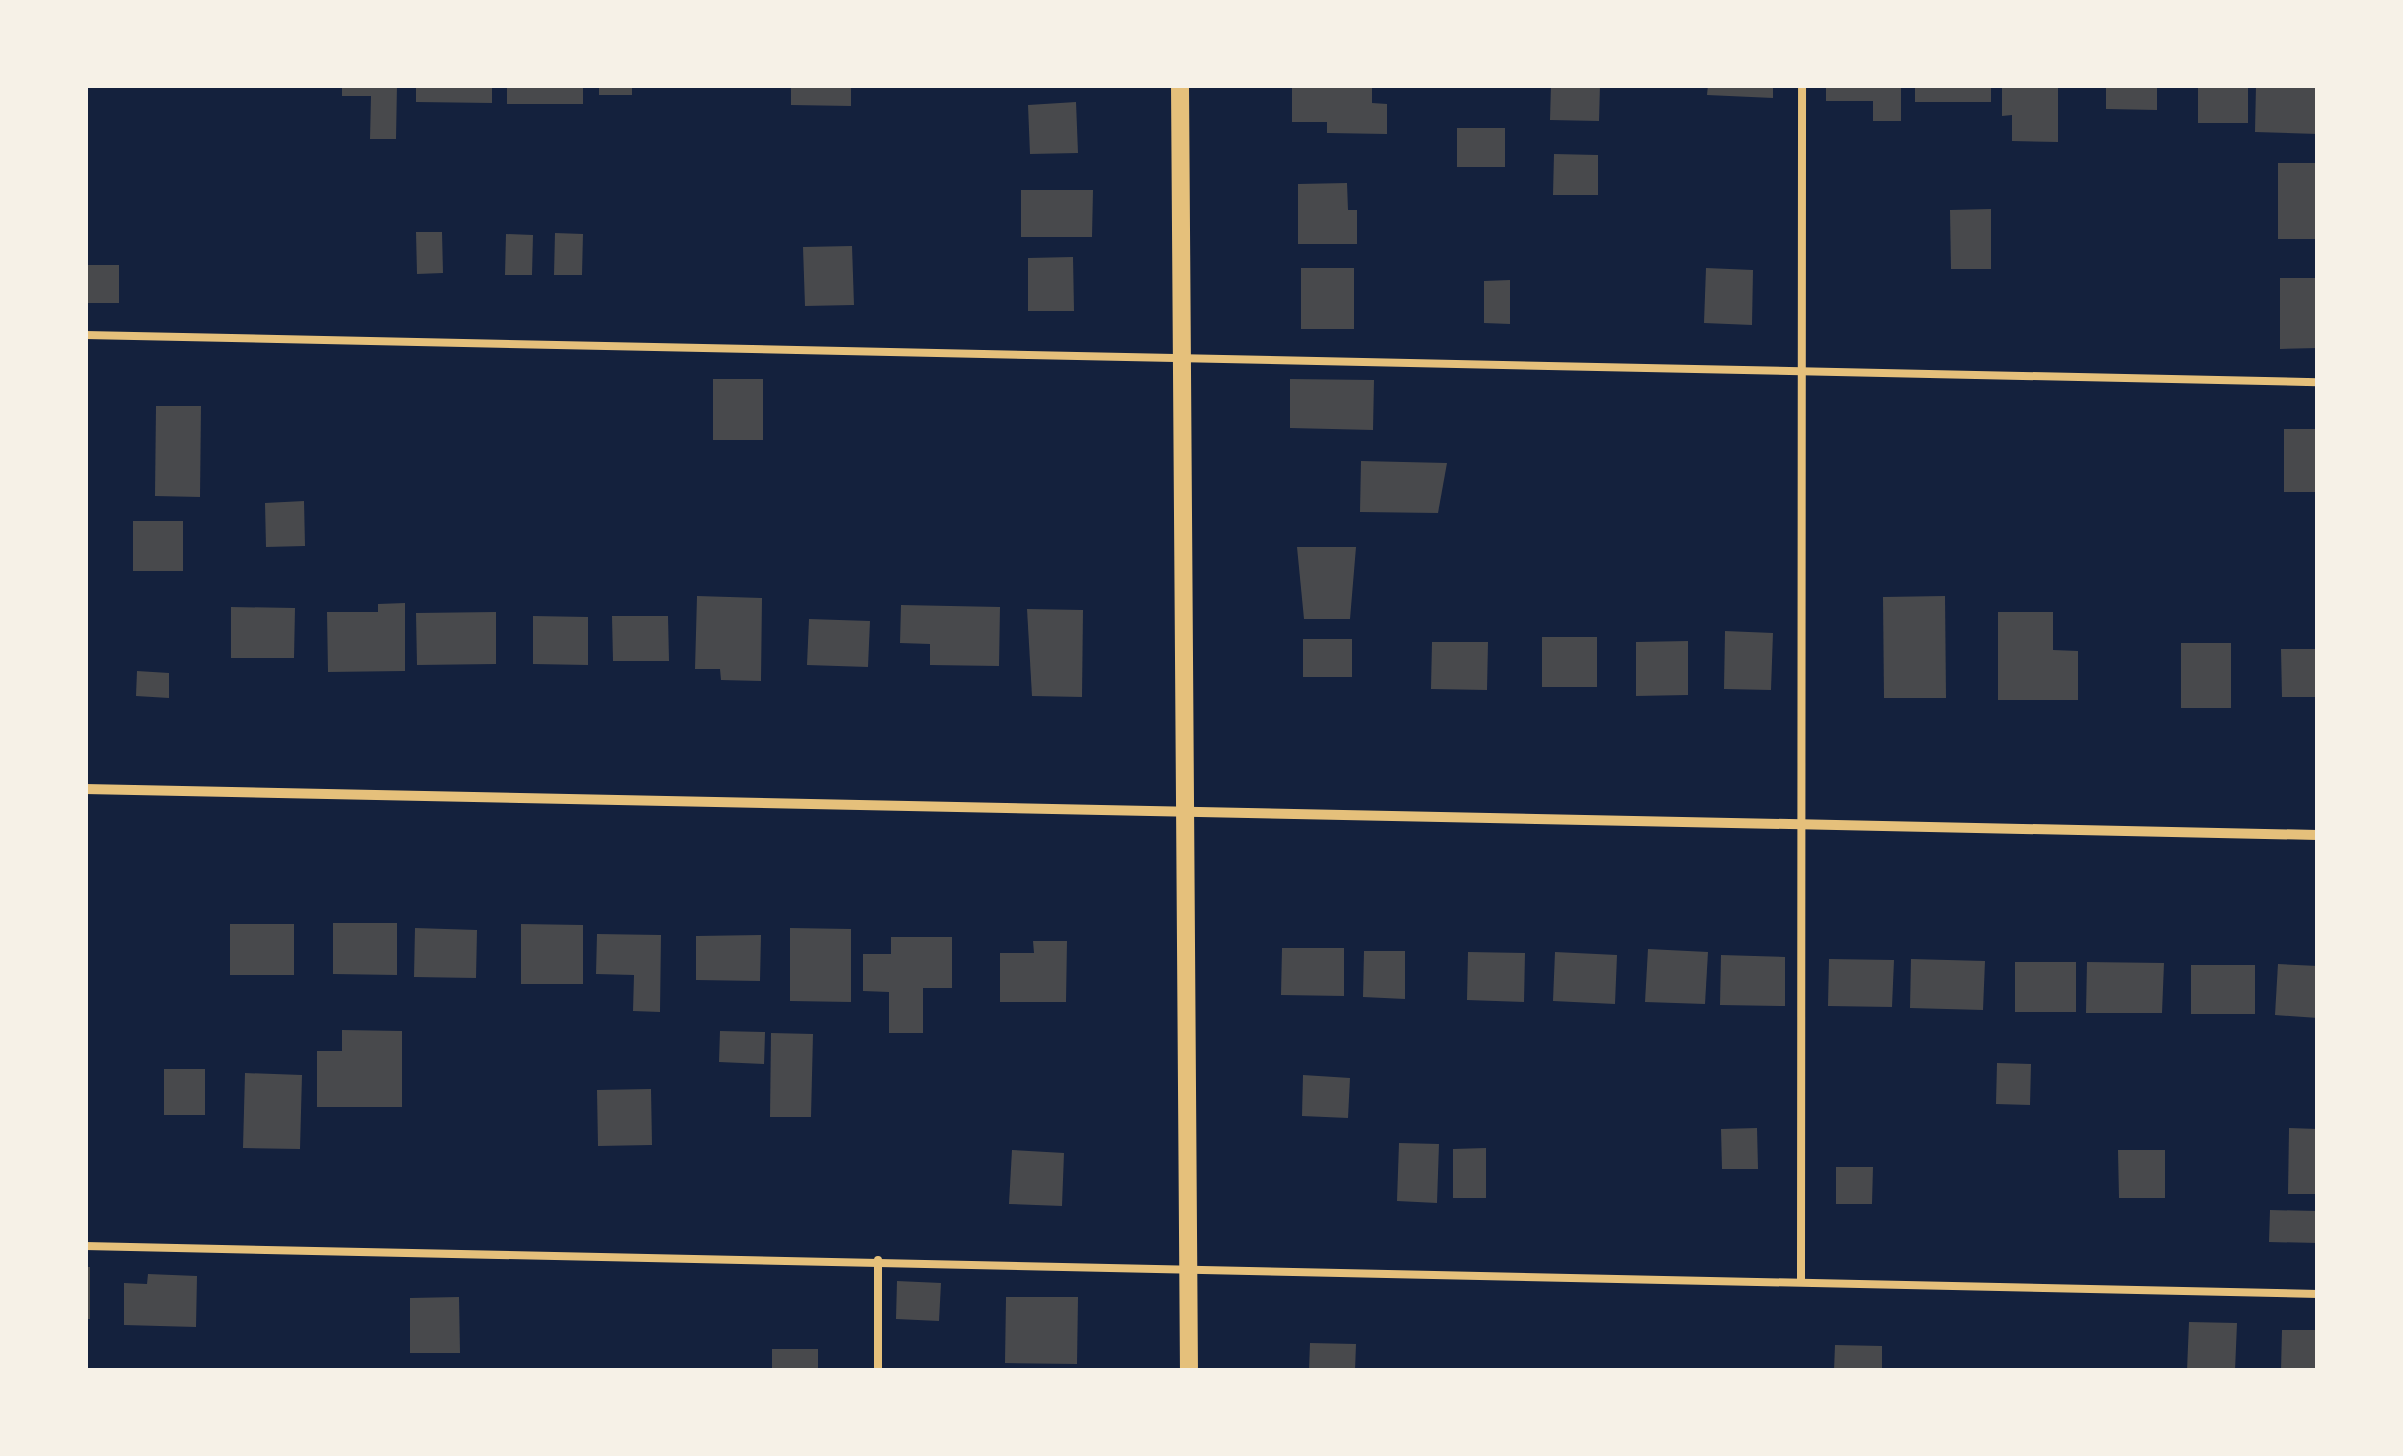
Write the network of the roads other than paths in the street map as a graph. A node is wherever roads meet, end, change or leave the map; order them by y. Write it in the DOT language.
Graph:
graph roads {
  1 [pos="1180,85"];
  2 [pos="1802,85"];
  3 [pos="85,335"];
  4 [pos="1183,358"];
  5 [pos="1804,372"];
  6 [pos="2318,382"];
  7 [pos="85,789"];
  8 [pos="1187,811"];
  9 [pos="1805,824"];
  10 [pos="2318,835"];
  11 [pos="85,1246"];
  12 [pos="878,1260"];
  13 [pos="1189,1266"];
  14 [pos="1802,1281"];
  15 [pos="2318,1294"];
  16 [pos="878,1371"];
  17 [pos="1189,1371"];
  1 -- 4 [label="street"];
  2 -- 5 [label="lane"];
  3 -- 4 [label="lane"];
  4 -- 5 [label="lane"];
  4 -- 8 [label="street"];
  5 -- 6 [label="lane"];
  5 -- 9 [label="lane"];
  7 -- 8 [label="street"];
  8 -- 9 [label="street"];
  8 -- 13 [label="street"];
  9 -- 10 [label="street"];
  9 -- 14 [label="lane"];
  11 -- 12 [label="lane"];
  12 -- 13 [label="lane"];
  12 -- 16 [label="lane"];
  13 -- 14 [label="lane"];
  13 -- 17 [label="street"];
  14 -- 15 [label="lane"];
}
